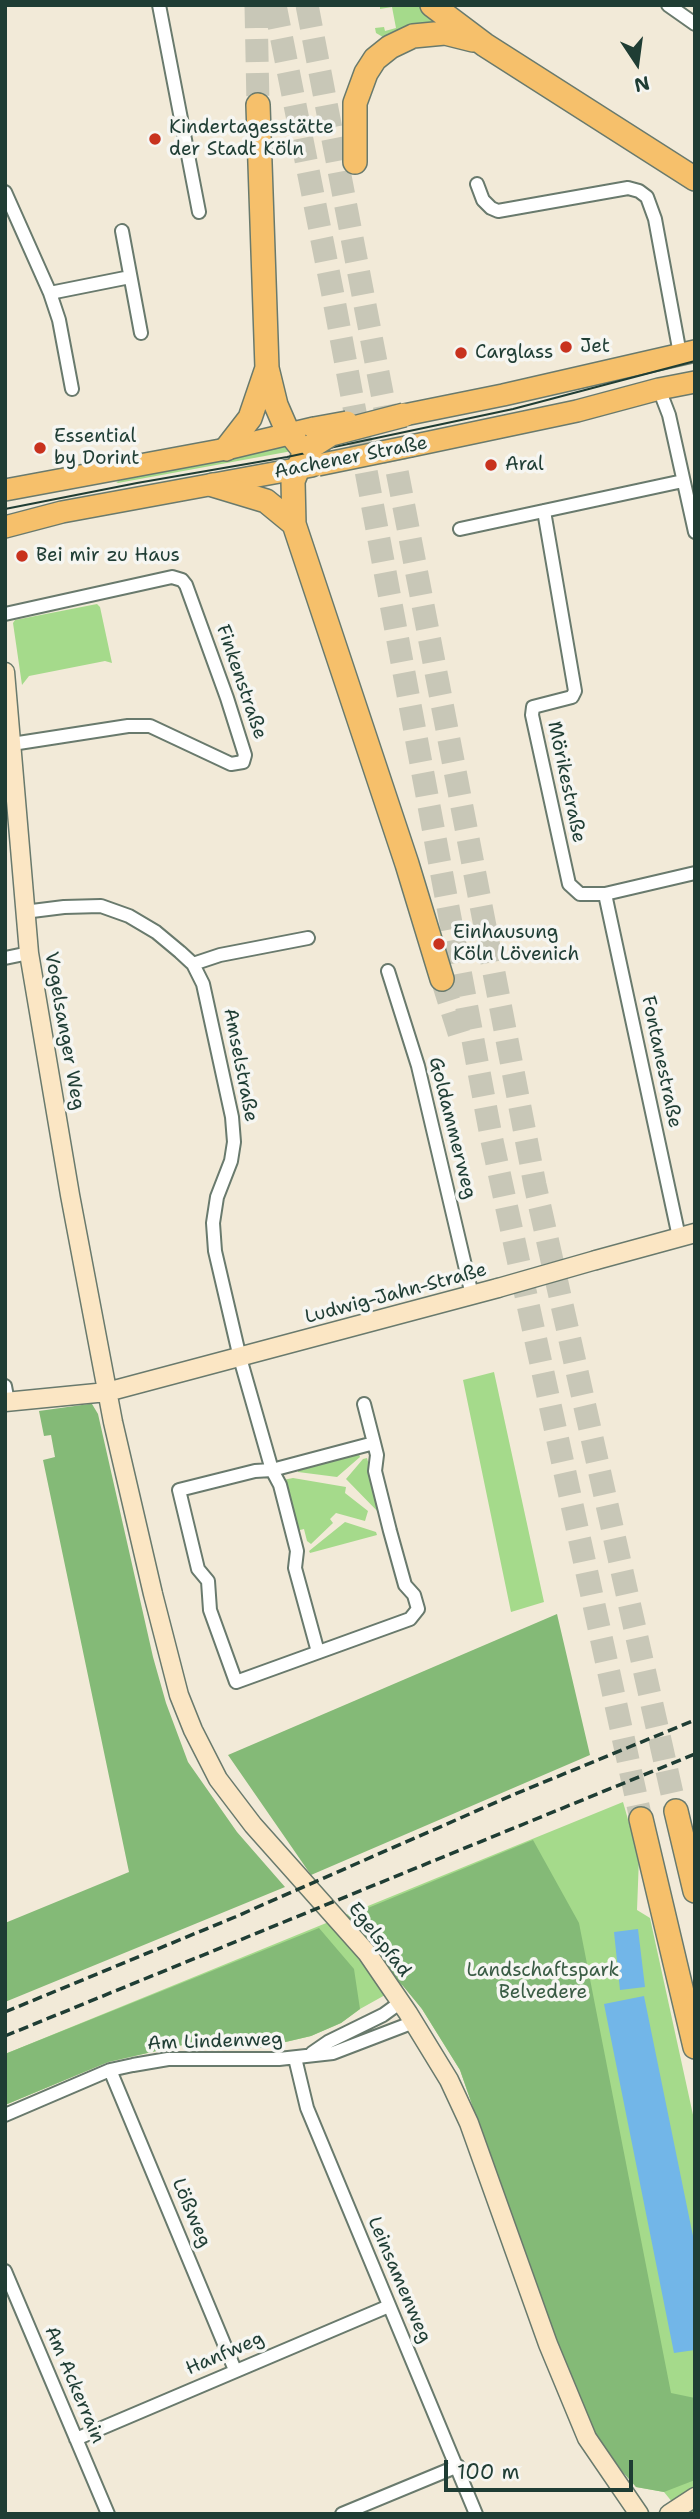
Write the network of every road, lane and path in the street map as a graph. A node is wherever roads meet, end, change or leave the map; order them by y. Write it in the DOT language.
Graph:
graph roads {
  1 [pos="159,5"];
  2 [pos="432,5"];
  3 [pos="668,5"];
  4 [pos="695,24"];
  5 [pos="485,45"];
  6 [pos="258,105"];
  7 [pos="355,162"];
  8 [pos="695,179"];
  9 [pos="477,184"];
  10 [pos="5,192"];
  11 [pos="199,212"];
  12 [pos="122,230"];
  13 [pos="130,277"];
  14 [pos="50,293"];
  15 [pos="141,333"];
  16 [pos="688,353"];
  17 [pos="267,368"];
  18 [pos="695,382"];
  19 [pos="72,389"];
  20 [pos="659,389"];
  21 [pos="404,415"];
  22 [pos="290,435"];
  23 [pos="226,449"];
  24 [pos="313,454"];
  25 [pos="683,481"];
  26 [pos="213,485"];
  27 [pos="5,490"];
  28 [pos="544,511"];
  29 [pos="294,524"];
  30 [pos="5,527"];
  31 [pos="460,529"];
  32 [pos="695,532"];
  33 [pos="5,614"];
  34 [pos="5,672"];
  35 [pos="12,744"];
  36 [pos="695,873"];
  37 [pos="605,894"];
  38 [pos="24,912"];
  39 [pos="308,938"];
  40 [pos="29,953"];
  41 [pos="5,958"];
  42 [pos="193,964"];
  43 [pos="388,971"];
  44 [pos="442,979"];
  45 [pos="687,1235"];
  46 [pos="472,1295"];
  47 [pos="240,1358"];
  48 [pos="107,1392"];
  49 [pos="6,1397"];
  50 [pos="364,1405"];
  51 [pos="374,1443"];
  52 [pos="272,1469"];
  53 [pos="318,1652"];
  54 [pos="676,1811"];
  55 [pos="641,1819"];
  56 [pos="695,1891"];
  57 [pos="401,2002"];
  58 [pos="414,2022"];
  59 [pos="695,2048"];
  60 [pos="309,2055"];
  61 [pos="295,2058"];
  62 [pos="110,2070"];
  63 [pos="5,2115"];
  64 [pos="5,2271"];
  65 [pos="388,2306"];
  66 [pos="235,2370"];
  67 [pos="76,2439"];
  68 [pos="458,2466"];
  69 [pos="695,2497"];
  70 [pos="108,2514"];
  71 [pos="341,2514"];
  72 [pos="476,2514"];
  73 [pos="639,2514"];
  74 [pos="669,2514"];
  1 -- 11 [label="street"];
  2 -- 5 [label="highway"];
  3 -- 4 [label="street"];
  5 -- 7 [label="highway"];
  5 -- 8 [label="highway"];
  6 -- 17 [label="highway"];
  9 -- 16 [label="street"];
  10 -- 14 [label="street"];
  12 -- 13 [label="street"];
  13 -- 14 [label="street"];
  13 -- 15 [label="street"];
  14 -- 19 [label="street"];
  16 -- 21 [label="main road, Aachener Straße"];
  17 -- 22 [label="highway"];
  17 -- 23 [label="highway"];
  18 -- 20 [label="main road, Aachener Straße"];
  20 -- 24 [label="main road, Aachener Straße, bridge"];
  20 -- 25 [label="street"];
  21 -- 24 [label="highway, bridge"];
  22 -- 23 [label="main road, Aachener Straße"];
  22 -- 24 [label="highway"];
  23 -- 27 [label="main road, Aachener Straße"];
  24 -- 26 [label="main road, Aachener Straße"];
  24 -- 29 [label="highway"];
  25 -- 28 [label="street"];
  25 -- 32 [label="street"];
  26 -- 29 [label="highway"];
  26 -- 30 [label="main road, Aachener Straße"];
  28 -- 31 [label="street"];
  28 -- 37 [label="street, Mörikestraße"];
  29 -- 44 [label="highway"];
  33 -- 35 [label="street, Finkenstraße"];
  34 -- 35 [label="street, Vogelsanger Weg"];
  35 -- 38 [label="street, Vogelsanger Weg"];
  36 -- 37 [label="street"];
  37 -- 45 [label="street, Fontanestraße"];
  38 -- 40 [label="street, Vogelsanger Weg"];
  38 -- 42 [label="street, Amselstraße"];
  39 -- 42 [label="street"];
  40 -- 41 [label="street"];
  40 -- 48 [label="street, Vogelsanger Weg"];
  42 -- 47 [label="street, Amselstraße"];
  43 -- 46 [label="street, Goldammerweg"];
  45 -- 46 [label="street, Ludwig-Jahn-Straße, bridge"];
  46 -- 47 [label="street, Ludwig-Jahn-Straße"];
  47 -- 48 [label="street, Ludwig-Jahn-Straße"];
  47 -- 52 [label="street, Amselstraße"];
  48 -- 49 [label="street, Ludwig-Jahn-Straße"];
  48 -- 57 [label="street, Egelspfad"];
  50 -- 51 [label="street"];
  51 -- 52 [label="street"];
  51 -- 53 [label="street"];
  52 -- 53 [label="street, Amselstraße"];
  52 -- 53 [label="street"];
  54 -- 56 [label="highway"];
  55 -- 59 [label="highway"];
  57 -- 58 [label="street, Egelspfad"];
  57 -- 60 [label="street, Am Lindenweg"];
  58 -- 60 [label="street, Am Lindenweg"];
  58 -- 73 [label="street, Egelspfad"];
  60 -- 61 [label="street, Am Lindenweg"];
  61 -- 62 [label="street, Am Lindenweg"];
  61 -- 65 [label="street, Leinsamenweg"];
  62 -- 63 [label="street, Am Lindenweg"];
  62 -- 66 [label="street, Lößweg"];
  64 -- 67 [label="street, Am Ackerrain"];
  65 -- 66 [label="street, Hanfweg"];
  65 -- 68 [label="street, Leinsamenweg"];
  66 -- 67 [label="street, Hanfweg"];
  67 -- 70 [label="street, Am Ackerrain"];
  68 -- 71 [label="street"];
  68 -- 72 [label="street, Leinsamenweg"];
  69 -- 74 [label="street"];
}
